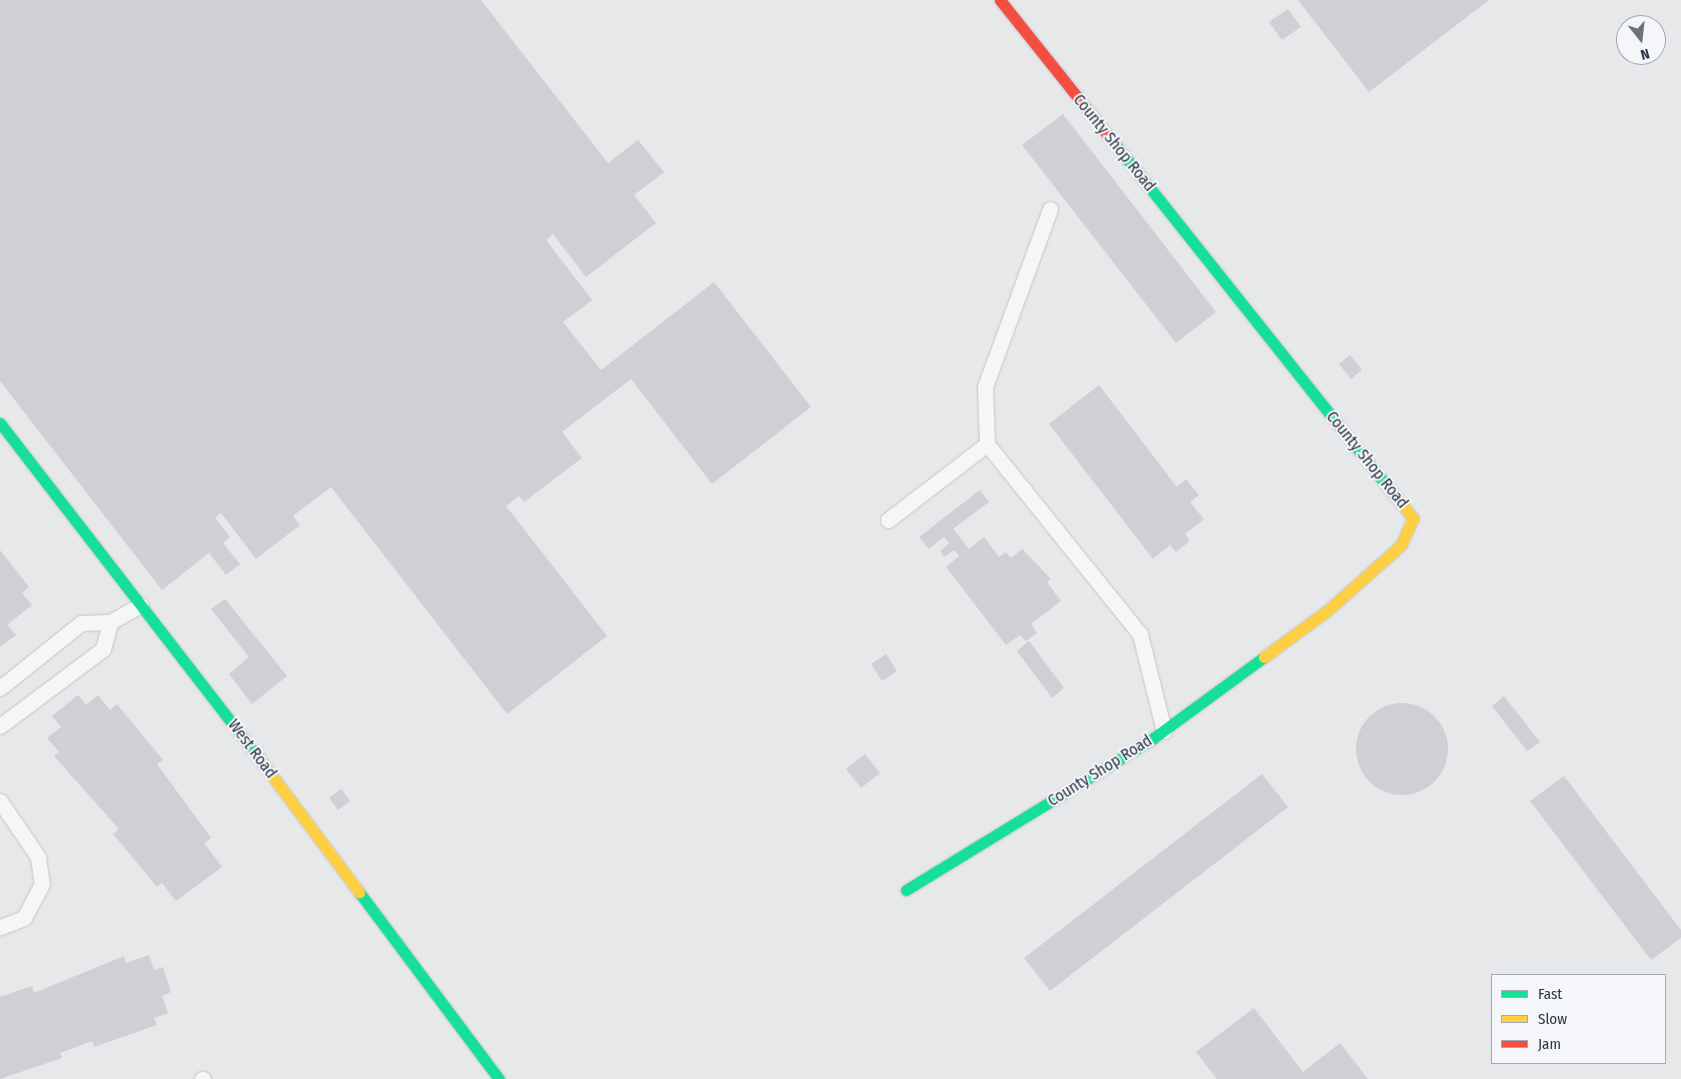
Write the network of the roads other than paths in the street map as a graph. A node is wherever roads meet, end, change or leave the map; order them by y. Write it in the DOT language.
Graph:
graph roads {
  1 [pos="1000,0"];
  2 [pos="1050,209"];
  3 [pos="0,423"];
  4 [pos="988,444"];
  5 [pos="888,520"];
  6 [pos="141,605"];
  7 [pos="110,622"];
  8 [pos="0,688"];
  9 [pos="0,726"];
  10 [pos="1164,731"];
  11 [pos="0,801"];
  12 [pos="906,890"];
  13 [pos="0,927"];
  14 [pos="499,1079"];
  1 -- 10 [label="street, County Shop Road"];
  2 -- 4 [label="lane"];
  3 -- 6 [label="street, West Road"];
  4 -- 5 [label="lane"];
  4 -- 10 [label="lane"];
  6 -- 7 [label="lane"];
  6 -- 14 [label="street, West Road"];
  7 -- 8 [label="lane"];
  7 -- 9 [label="lane"];
  10 -- 12 [label="street, County Shop Road"];
  11 -- 13 [label="lane"];
}
